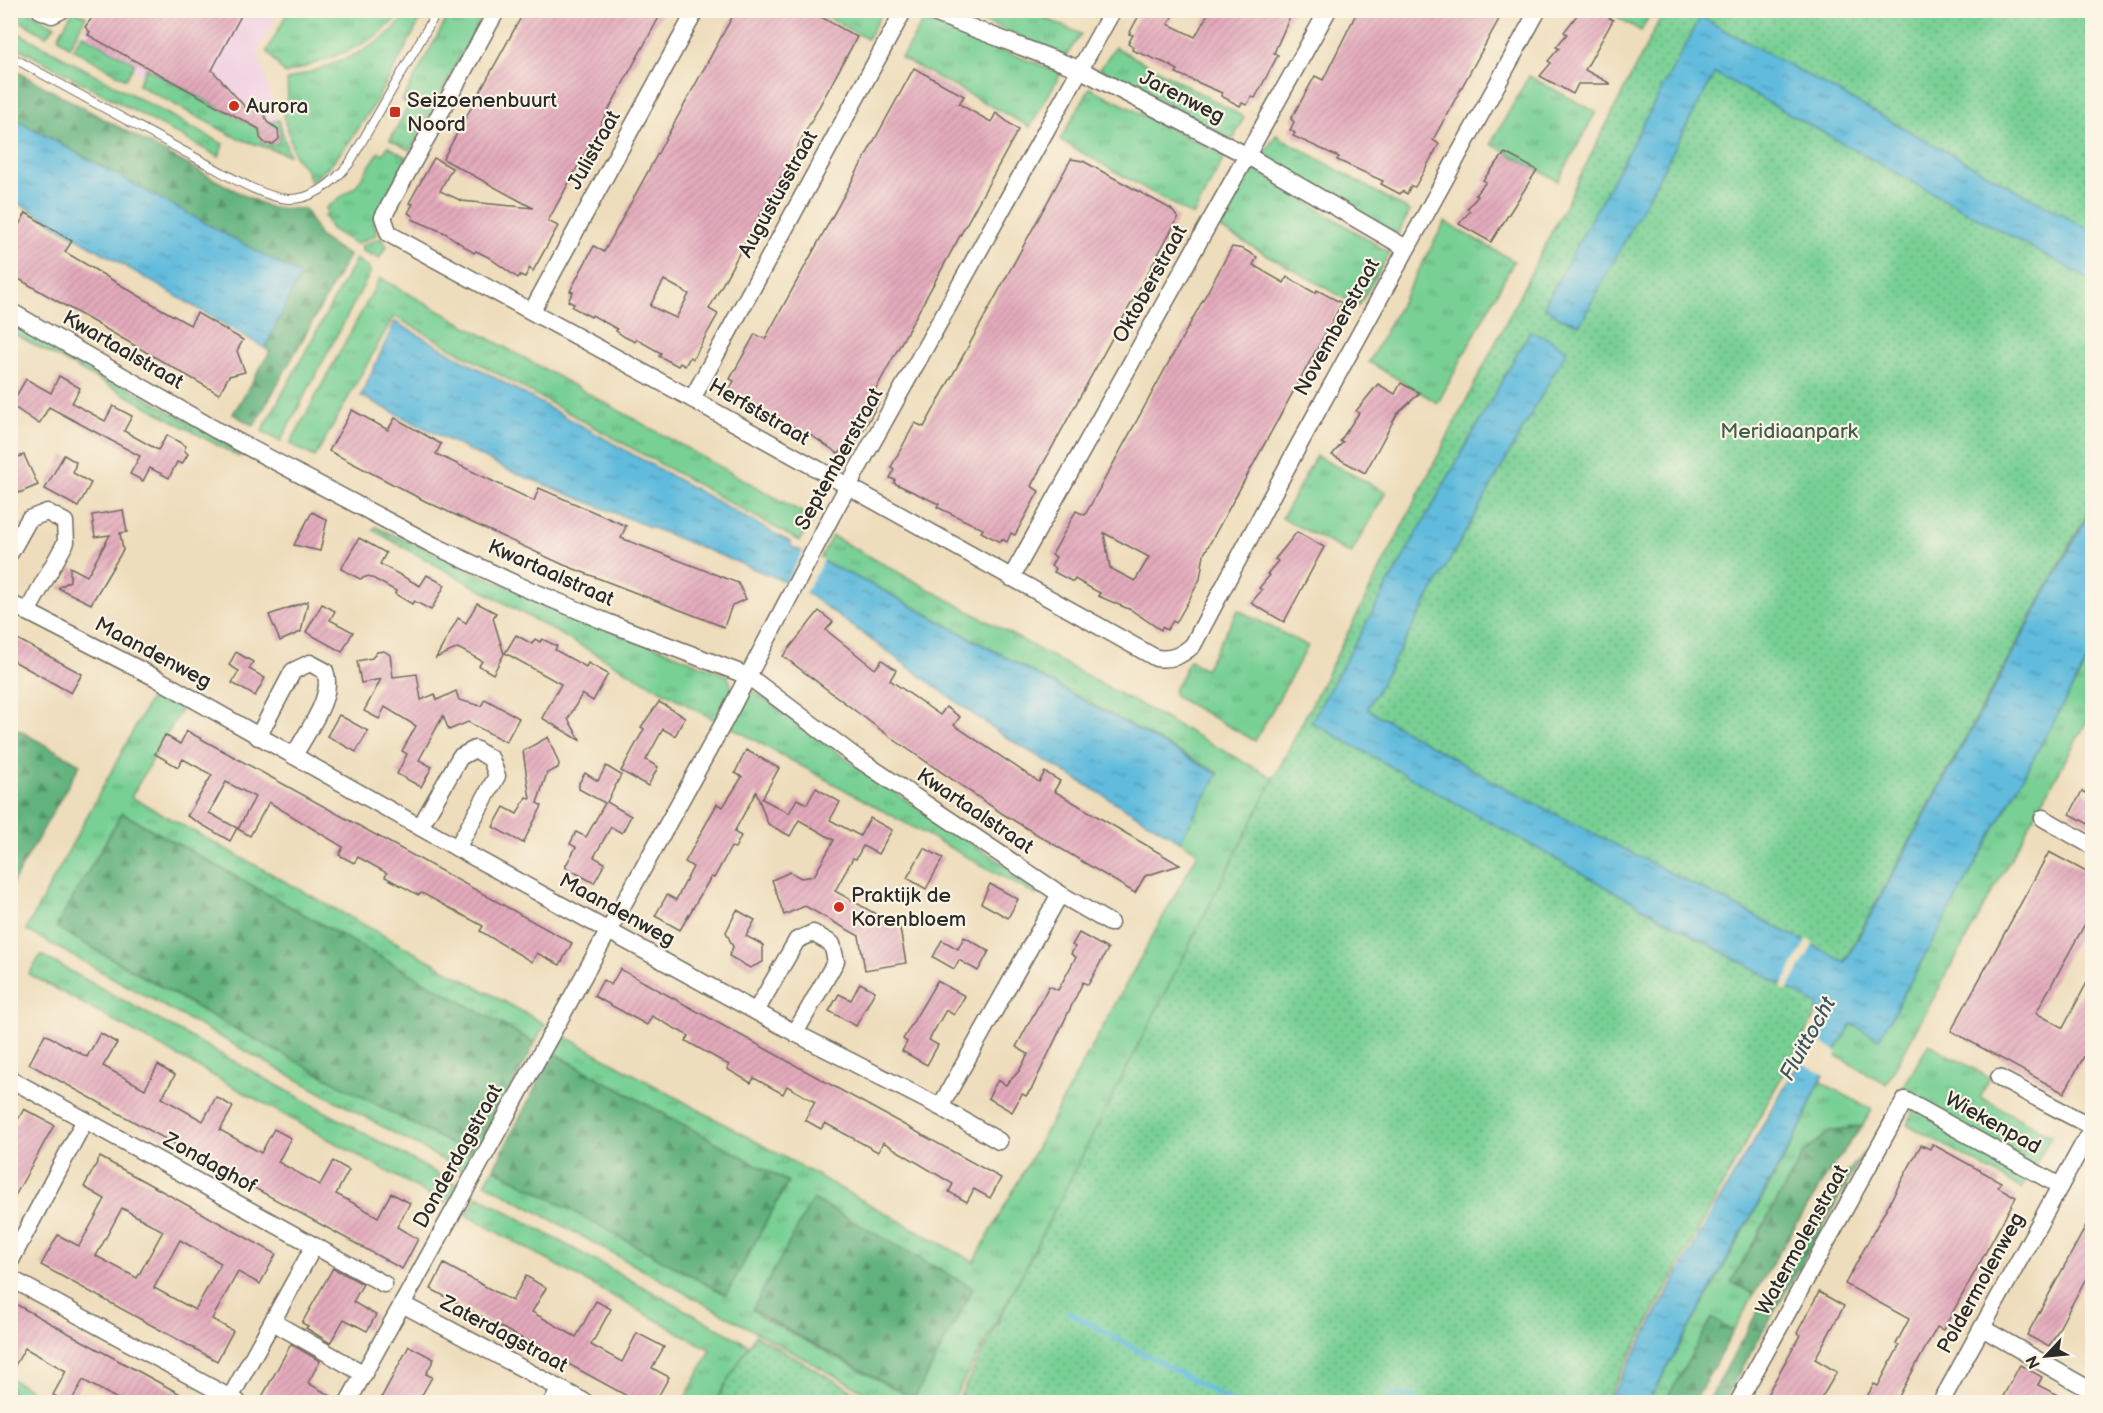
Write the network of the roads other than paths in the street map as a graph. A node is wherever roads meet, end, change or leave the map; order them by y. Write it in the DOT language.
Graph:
graph roads {
  1 [pos="40,10"];
  2 [pos="438,10"];
  3 [pos="497,10"];
  4 [pos="696,10"];
  5 [pos="904,10"];
  6 [pos="926,10"];
  7 [pos="1113,10"];
  8 [pos="1328,10"];
  9 [pos="1538,10"];
  10 [pos="60,12"];
  11 [pos="10,56"];
  12 [pos="1079,69"];
  13 [pos="1248,156"];
  14 [pos="1406,248"];
  15 [pos="10,311"];
  16 [pos="532,311"];
  17 [pos="692,399"];
  18 [pos="849,489"];
  19 [pos="10,553"];
  20 [pos="1011,578"];
  21 [pos="10,603"];
  22 [pos="27,612"];
  23 [pos="1172,659"];
  24 [pos="748,676"];
  25 [pos="258,736"];
  26 [pos="294,756"];
  27 [pos="2043,818"];
  28 [pos="420,826"];
  29 [pos="2092,846"];
  30 [pos="457,848"];
  31 [pos="1060,894"];
  32 [pos="1110,923"];
  33 [pos="607,930"];
  34 [pos="756,1011"];
  35 [pos="795,1033"];
  36 [pos="1999,1078"];
  37 [pos="12,1080"];
  38 [pos="1905,1100"];
  39 [pos="940,1107"];
  40 [pos="85,1120"];
  41 [pos="2092,1128"];
  42 [pos="999,1142"];
  43 [pos="2060,1186"];
  44 [pos="314,1246"];
  45 [pos="10,1262"];
  46 [pos="10,1278"];
  47 [pos="384,1284"];
  48 [pos="402,1304"];
  49 [pos="273,1322"];
  50 [pos="1982,1328"];
  51 [pos="364,1374"];
  52 [pos="2092,1391"];
  53 [pos="556,1396"];
  54 [pos="234,1400"];
  55 [pos="348,1402"];
  56 [pos="585,1402"];
  57 [pos="1738,1402"];
  58 [pos="1941,1402"];
  1 -- 10 [label="street"];
  2 -- 11 [label="lane"];
  3 -- 16 [label="street, Herfststraat"];
  4 -- 16 [label="street, Julistraat"];
  5 -- 17 [label="street, Augustusstraat"];
  6 -- 12 [label="street, Jarenweg"];
  7 -- 12 [label="street, Septemberstraat"];
  8 -- 13 [label="street, Oktoberstraat"];
  9 -- 14 [label="street, Novemberstraat"];
  12 -- 13 [label="street, Jarenweg"];
  12 -- 18 [label="street, Septemberstraat"];
  13 -- 14 [label="street, Jarenweg"];
  13 -- 20 [label="street, Oktoberstraat"];
  14 -- 23 [label="street, Novemberstraat"];
  15 -- 24 [label="street, Kwartaalstraat"];
  16 -- 17 [label="street, Herfststraat"];
  17 -- 18 [label="street, Herfststraat"];
  18 -- 20 [label="street, Herfststraat"];
  18 -- 24 [label="street, Septemberstraat"];
  19 -- 22 [label="street"];
  20 -- 23 [label="street, Herfststraat"];
  21 -- 22 [label="street, Maandenweg"];
  22 -- 25 [label="street, Maandenweg"];
  24 -- 31 [label="street, Kwartaalstraat"];
  24 -- 33 [label="street, Septemberstraat"];
  25 -- 26 [label="street, Maandenweg"];
  25 -- 26 [label="street"];
  26 -- 28 [label="street, Maandenweg"];
  27 -- 29 [label="street"];
  28 -- 30 [label="street, Maandenweg"];
  28 -- 30 [label="street"];
  30 -- 33 [label="street, Maandenweg"];
  31 -- 32 [label="street, Kwartaalstraat"];
  31 -- 39 [label="street"];
  33 -- 34 [label="street, Maandenweg"];
  33 -- 48 [label="street, Donderdagstraat"];
  34 -- 35 [label="street, Maandenweg"];
  34 -- 35 [label="street"];
  35 -- 39 [label="street, Maandenweg"];
  36 -- 41 [label="street"];
  37 -- 40 [label="street, Zondaghof"];
  38 -- 43 [label="street, Wiekenpad"];
  38 -- 57 [label="street, Watermolenstraat"];
  39 -- 42 [label="street, Maandenweg"];
  40 -- 44 [label="street, Zondaghof"];
  40 -- 45 [label="street"];
  41 -- 43 [label="street, Poldermolenweg"];
  43 -- 50 [label="street, Poldermolenweg"];
  44 -- 47 [label="street, Zondaghof"];
  44 -- 49 [label="street"];
  46 -- 54 [label="street"];
  48 -- 51 [label="street, Donderdagstraat"];
  48 -- 53 [label="street, Zaterdagstraat"];
  49 -- 51 [label="street"];
  49 -- 54 [label="street"];
  50 -- 52 [label="street"];
  50 -- 58 [label="street, Poldermolenweg"];
  51 -- 55 [label="street, Donderdagstraat"];
  53 -- 56 [label="street, Zaterdagstraat"];
}
